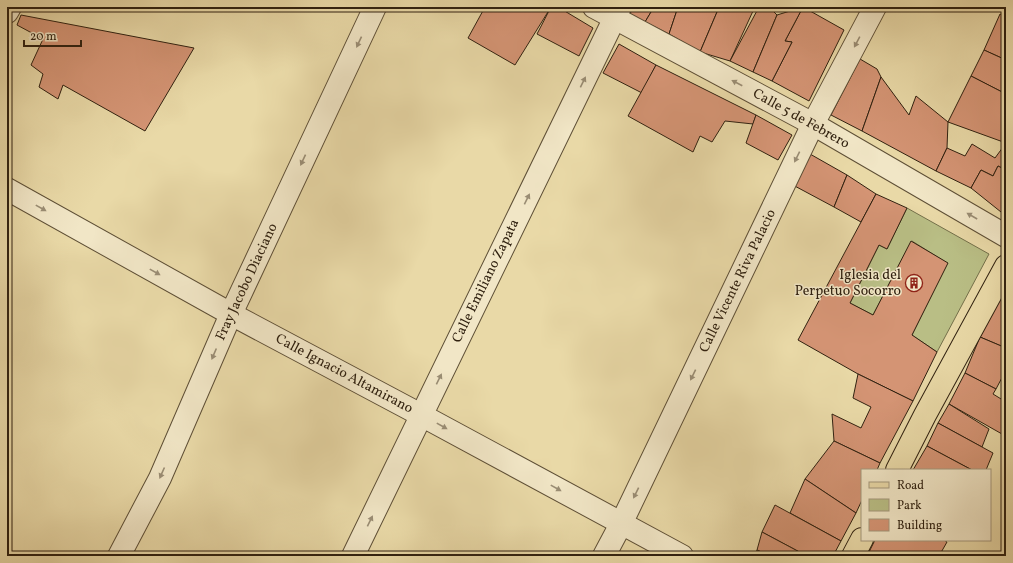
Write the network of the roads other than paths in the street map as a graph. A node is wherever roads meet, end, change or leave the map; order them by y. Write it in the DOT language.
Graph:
graph roads {
  1 [pos="10,7"];
  2 [pos="375,7"];
  3 [pos="594,7"];
  4 [pos="875,7"];
  5 [pos="7,12"];
  6 [pos="617,12"];
  7 [pos="813,124"];
  8 [pos="7,189"];
  9 [pos="1006,236"];
  10 [pos="1006,266"];
  11 [pos="231,314"];
  12 [pos="421,415"];
  13 [pos="898,469"];
  14 [pos="621,524"];
  15 [pos="861,541"];
  16 [pos="118,556"];
  17 [pos="353,556"];
  18 [pos="604,556"];
  19 [pos="682,556"];
  20 [pos="853,556"];
  1 -- 5 [label="street"];
  2 -- 11 [label="street, Fray Jacobo Diaciano, one-way"];
  3 -- 6 [label="street, Calle 5 de Febrero"];
  4 -- 7 [label="street, Calle Vicente Riva Palacio, one-way"];
  7 -- 6 [label="street, Calle 5 de Febrero, one-way"];
  12 -- 6 [label="street, Calle Emiliano Zapata, one-way"];
  9 -- 7 [label="street, Calle 5 de Febrero, one-way"];
  7 -- 14 [label="street, Calle Vicente Riva Palacio, one-way"];
  8 -- 11 [label="street, Calle Ignacio Altamirano, one-way"];
  10 -- 13 [label="main road"];
  11 -- 12 [label="street, Calle Ignacio Altamirano"];
  11 -- 16 [label="street, Fray Jacobo Diaciano, one-way"];
  12 -- 14 [label="street, Calle Ignacio Altamirano, one-way"];
  17 -- 12 [label="street, Calle Emiliano Zapata, one-way"];
  14 -- 18 [label="street, Calle Vicente Riva Palacio"];
  14 -- 19 [label="street, Calle Ignacio Altamirano"];
  15 -- 20 [label="main road"];
}
